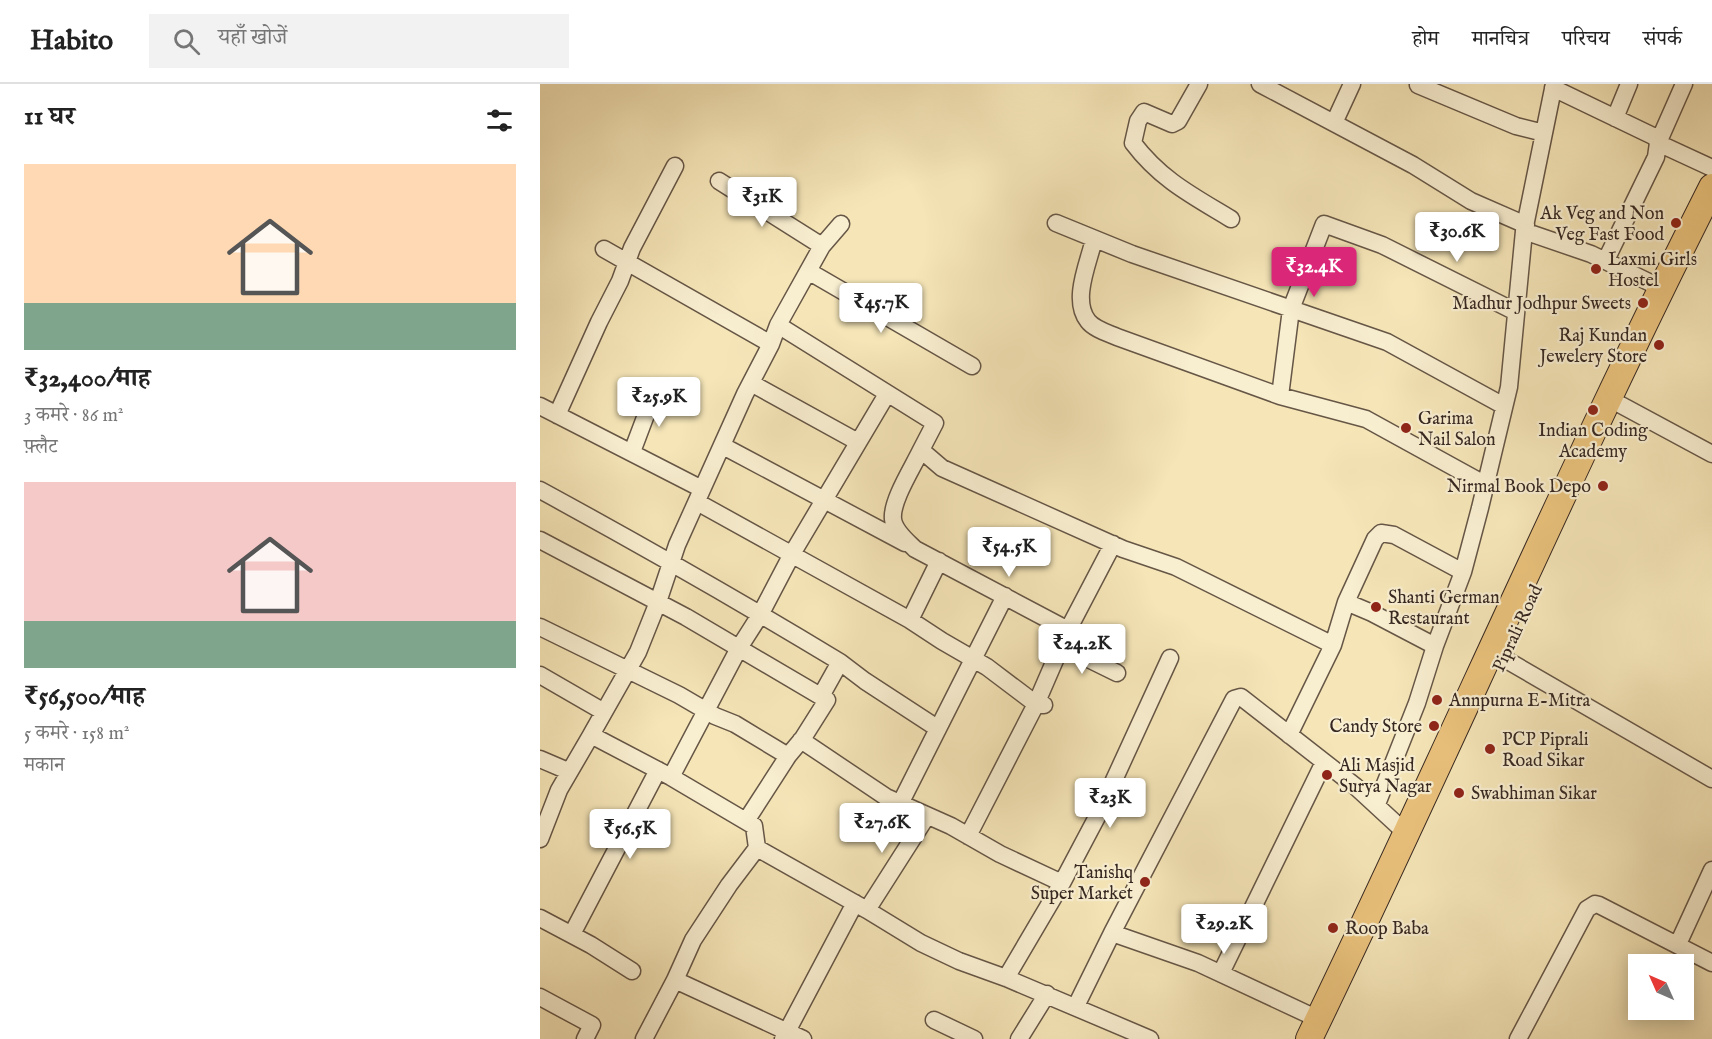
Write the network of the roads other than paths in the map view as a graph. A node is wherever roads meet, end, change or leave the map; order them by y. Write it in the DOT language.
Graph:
graph roads {
  1 [pos="1199,84"];
  2 [pos="1260,84"];
  3 [pos="1352,84"];
  4 [pos="1629,84"];
  5 [pos="1684,84"];
  6 [pos="1418,85"];
  7 [pos="1553,86"];
  8 [pos="1615,118"];
  9 [pos="1335,123"];
  10 [pos="1544,133"];
  11 [pos="1658,143"];
  12 [pos="675,166"];
  13 [pos="1712,168"];
  14 [pos="719,181"];
  15 [pos="1712,187"];
  16 [pos="1231,219"];
  17 [pos="1712,219"];
  18 [pos="1056,223"];
  19 [pos="841,224"];
  20 [pos="1525,228"];
  21 [pos="1094,239"];
  22 [pos="822,246"];
  23 [pos="604,249"];
  24 [pos="1606,260"];
  25 [pos="627,263"];
  26 [pos="808,271"];
  27 [pos="1661,288"];
  28 [pos="1291,309"];
  29 [pos="1516,312"];
  30 [pos="778,325"];
  31 [pos="771,345"];
  32 [pos="972,366"];
  33 [pos="751,382"];
  34 [pos="655,391"];
  35 [pos="887,394"];
  36 [pos="1280,396"];
  37 [pos="1621,405"];
  38 [pos="540,406"];
  39 [pos="1504,406"];
  40 [pos="557,415"];
  41 [pos="858,442"];
  42 [pos="723,446"];
  43 [pos="921,450"];
  44 [pos="632,452"];
  45 [pos="1712,454"];
  46 [pos="1486,485"];
  47 [pos="540,490"];
  48 [pos="700,496"];
  49 [pos="824,501"];
  50 [pos="540,540"];
  51 [pos="1113,544"];
  52 [pos="915,549"];
  53 [pos="792,554"];
  54 [pos="939,561"];
  55 [pos="672,562"];
  56 [pos="1463,572"];
  57 [pos="1005,596"];
  58 [pos="658,602"];
  59 [pos="1346,602"];
  60 [pos="760,615"];
  61 [pos="910,620"];
  62 [pos="540,627"];
  63 [pos="1068,630"];
  64 [pos="1333,645"];
  65 [pos="1062,646"];
  66 [pos="1435,646"];
  67 [pos="739,648"];
  68 [pos="972,658"];
  69 [pos="1170,658"];
  70 [pos="1503,658"];
  71 [pos="840,662"];
  72 [pos="628,670"];
  73 [pos="1117,673"];
  74 [pos="540,675"];
  75 [pos="821,696"];
  76 [pos="1040,704"];
  77 [pos="705,711"];
  78 [pos="604,712"];
  79 [pos="937,728"];
  80 [pos="591,735"];
  81 [pos="1289,735"];
  82 [pos="801,740"];
  83 [pos="788,756"];
  84 [pos="540,759"];
  85 [pos="1324,762"];
  86 [pos="568,771"];
  87 [pos="664,773"];
  88 [pos="1712,779"];
  89 [pos="900,804"];
  90 [pos="1377,804"];
  91 [pos="927,816"];
  92 [pos="746,821"];
  93 [pos="1406,833"];
  94 [pos="968,836"];
  95 [pos="540,838"];
  96 [pos="757,848"];
  97 [pos="1712,871"];
  98 [pos="1062,883"];
  99 [pos="861,907"];
  100 [pos="540,918"];
  101 [pos="1112,933"];
  102 [pos="572,934"];
  103 [pos="1678,944"];
  104 [pos="1712,963"];
  105 [pos="632,971"];
  106 [pos="1221,973"];
  107 [pos="1006,978"];
  108 [pos="675,980"];
  109 [pos="1047,994"];
  110 [pos="540,997"];
  111 [pos="1076,1006"];
  112 [pos="934,1020"];
  113 [pos="1317,1032"];
  114 [pos="785,1036"];
  115 [pos="585,1039"];
  116 [pos="644,1039"];
  117 [pos="803,1039"];
  118 [pos="974,1039"];
  119 [pos="1019,1039"];
  120 [pos="1150,1039"];
  121 [pos="1518,1039"];
  1 -- 16 [label="street"];
  2 -- 9 [label="street"];
  3 -- 9 [label="street"];
  4 -- 8 [label="street"];
  5 -- 11 [label="street"];
  6 -- 10 [label="street"];
  7 -- 8 [label="street"];
  7 -- 10 [label="street"];
  8 -- 11 [label="street"];
  9 -- 20 [label="street"];
  10 -- 20 [label="street"];
  11 -- 13 [label="street"];
  11 -- 24 [label="street"];
  12 -- 25 [label="street"];
  14 -- 22 [label="street"];
  15 -- 27 [label="main road"];
  17 -- 37 [label="main road, Piprali Road"];
  18 -- 21 [label="street"];
  19 -- 22 [label="street"];
  20 -- 24 [label="street"];
  20 -- 29 [label="street"];
  21 -- 28 [label="street"];
  21 -- 36 [label="street"];
  22 -- 26 [label="street"];
  23 -- 25 [label="street"];
  24 -- 27 [label="street"];
  25 -- 31 [label="street"];
  25 -- 40 [label="street"];
  26 -- 30 [label="street"];
  26 -- 32 [label="street"];
  27 -- 93 [label="main road"];
  28 -- 29 [label="street"];
  28 -- 36 [label="street"];
  28 -- 39 [label="street"];
  29 -- 39 [label="street"];
  30 -- 31 [label="street"];
  30 -- 35 [label="street"];
  31 -- 33 [label="street"];
  33 -- 41 [label="street"];
  33 -- 42 [label="street"];
  34 -- 44 [label="street"];
  35 -- 41 [label="street"];
  35 -- 43 [label="street"];
  36 -- 46 [label="street"];
  37 -- 45 [label="street"];
  37 -- 70 [label="main road, Piprali Road"];
  38 -- 40 [label="street"];
  39 -- 46 [label="street"];
  40 -- 44 [label="street"];
  41 -- 49 [label="street"];
  42 -- 48 [label="street"];
  42 -- 49 [label="street"];
  43 -- 51 [label="street"];
  43 -- 52 [label="street"];
  44 -- 48 [label="street"];
  46 -- 56 [label="street"];
  47 -- 55 [label="street"];
  48 -- 53 [label="street"];
  48 -- 55 [label="street"];
  49 -- 52 [label="street"];
  49 -- 53 [label="street"];
  50 -- 58 [label="street"];
  51 -- 63 [label="street"];
  51 -- 64 [label="street"];
  52 -- 54 [label="street"];
  53 -- 60 [label="street"];
  53 -- 61 [label="street"];
  54 -- 57 [label="street"];
  54 -- 61 [label="street"];
  55 -- 58 [label="street"];
  55 -- 60 [label="street"];
  56 -- 59 [label="street"];
  56 -- 66 [label="street"];
  57 -- 63 [label="street"];
  57 -- 68 [label="street"];
  58 -- 67 [label="street"];
  58 -- 72 [label="street"];
  59 -- 64 [label="street"];
  59 -- 66 [label="street"];
  60 -- 67 [label="street"];
  60 -- 71 [label="street"];
  61 -- 68 [label="street"];
  62 -- 72 [label="street"];
  63 -- 65 [label="street"];
  64 -- 81 [label="street"];
  65 -- 73 [label="street"];
  65 -- 76 [label="street"];
  66 -- 90 [label="street"];
  67 -- 75 [label="street"];
  67 -- 77 [label="street"];
  68 -- 76 [label="street"];
  68 -- 79 [label="street"];
  69 -- 98 [label="street"];
  70 -- 88 [label="street"];
  70 -- 113 [label="main road, Piprali Road"];
  71 -- 75 [label="street"];
  71 -- 79 [label="street"];
  72 -- 77 [label="street"];
  72 -- 78 [label="street"];
  74 -- 78 [label="street"];
  75 -- 82 [label="street"];
  76 -- 94 [label="street"];
  77 -- 83 [label="street"];
  77 -- 87 [label="street"];
  78 -- 80 [label="street"];
  79 -- 89 [label="street"];
  80 -- 86 [label="street"];
  80 -- 87 [label="street"];
  81 -- 85 [label="street"];
  81 -- 101 [label="street"];
  82 -- 83 [label="street"];
  82 -- 89 [label="street"];
  83 -- 92 [label="street"];
  84 -- 86 [label="street"];
  85 -- 90 [label="street"];
  85 -- 106 [label="street"];
  86 -- 95 [label="street"];
  87 -- 92 [label="street"];
  87 -- 102 [label="street"];
  89 -- 91 [label="street"];
  90 -- 93 [label="street"];
  91 -- 94 [label="street"];
  91 -- 99 [label="street"];
  92 -- 96 [label="street"];
  93 -- 113 [label="main road"];
  94 -- 98 [label="street"];
  96 -- 99 [label="street"];
  96 -- 108 [label="street"];
  97 -- 103 [label="street"];
  98 -- 107 [label="street"];
  99 -- 107 [label="street"];
  99 -- 114 [label="street"];
  100 -- 102 [label="street"];
  101 -- 106 [label="street"];
  101 -- 111 [label="street"];
  102 -- 105 [label="street"];
  103 -- 104 [label="street"];
  103 -- 121 [label="street"];
  106 -- 113 [label="street"];
  107 -- 109 [label="street"];
  108 -- 114 [label="street"];
  108 -- 116 [label="street"];
  109 -- 111 [label="street"];
  109 -- 119 [label="street"];
  110 -- 115 [label="street"];
  111 -- 120 [label="street"];
  112 -- 118 [label="street"];
  114 -- 117 [label="street"];
}
